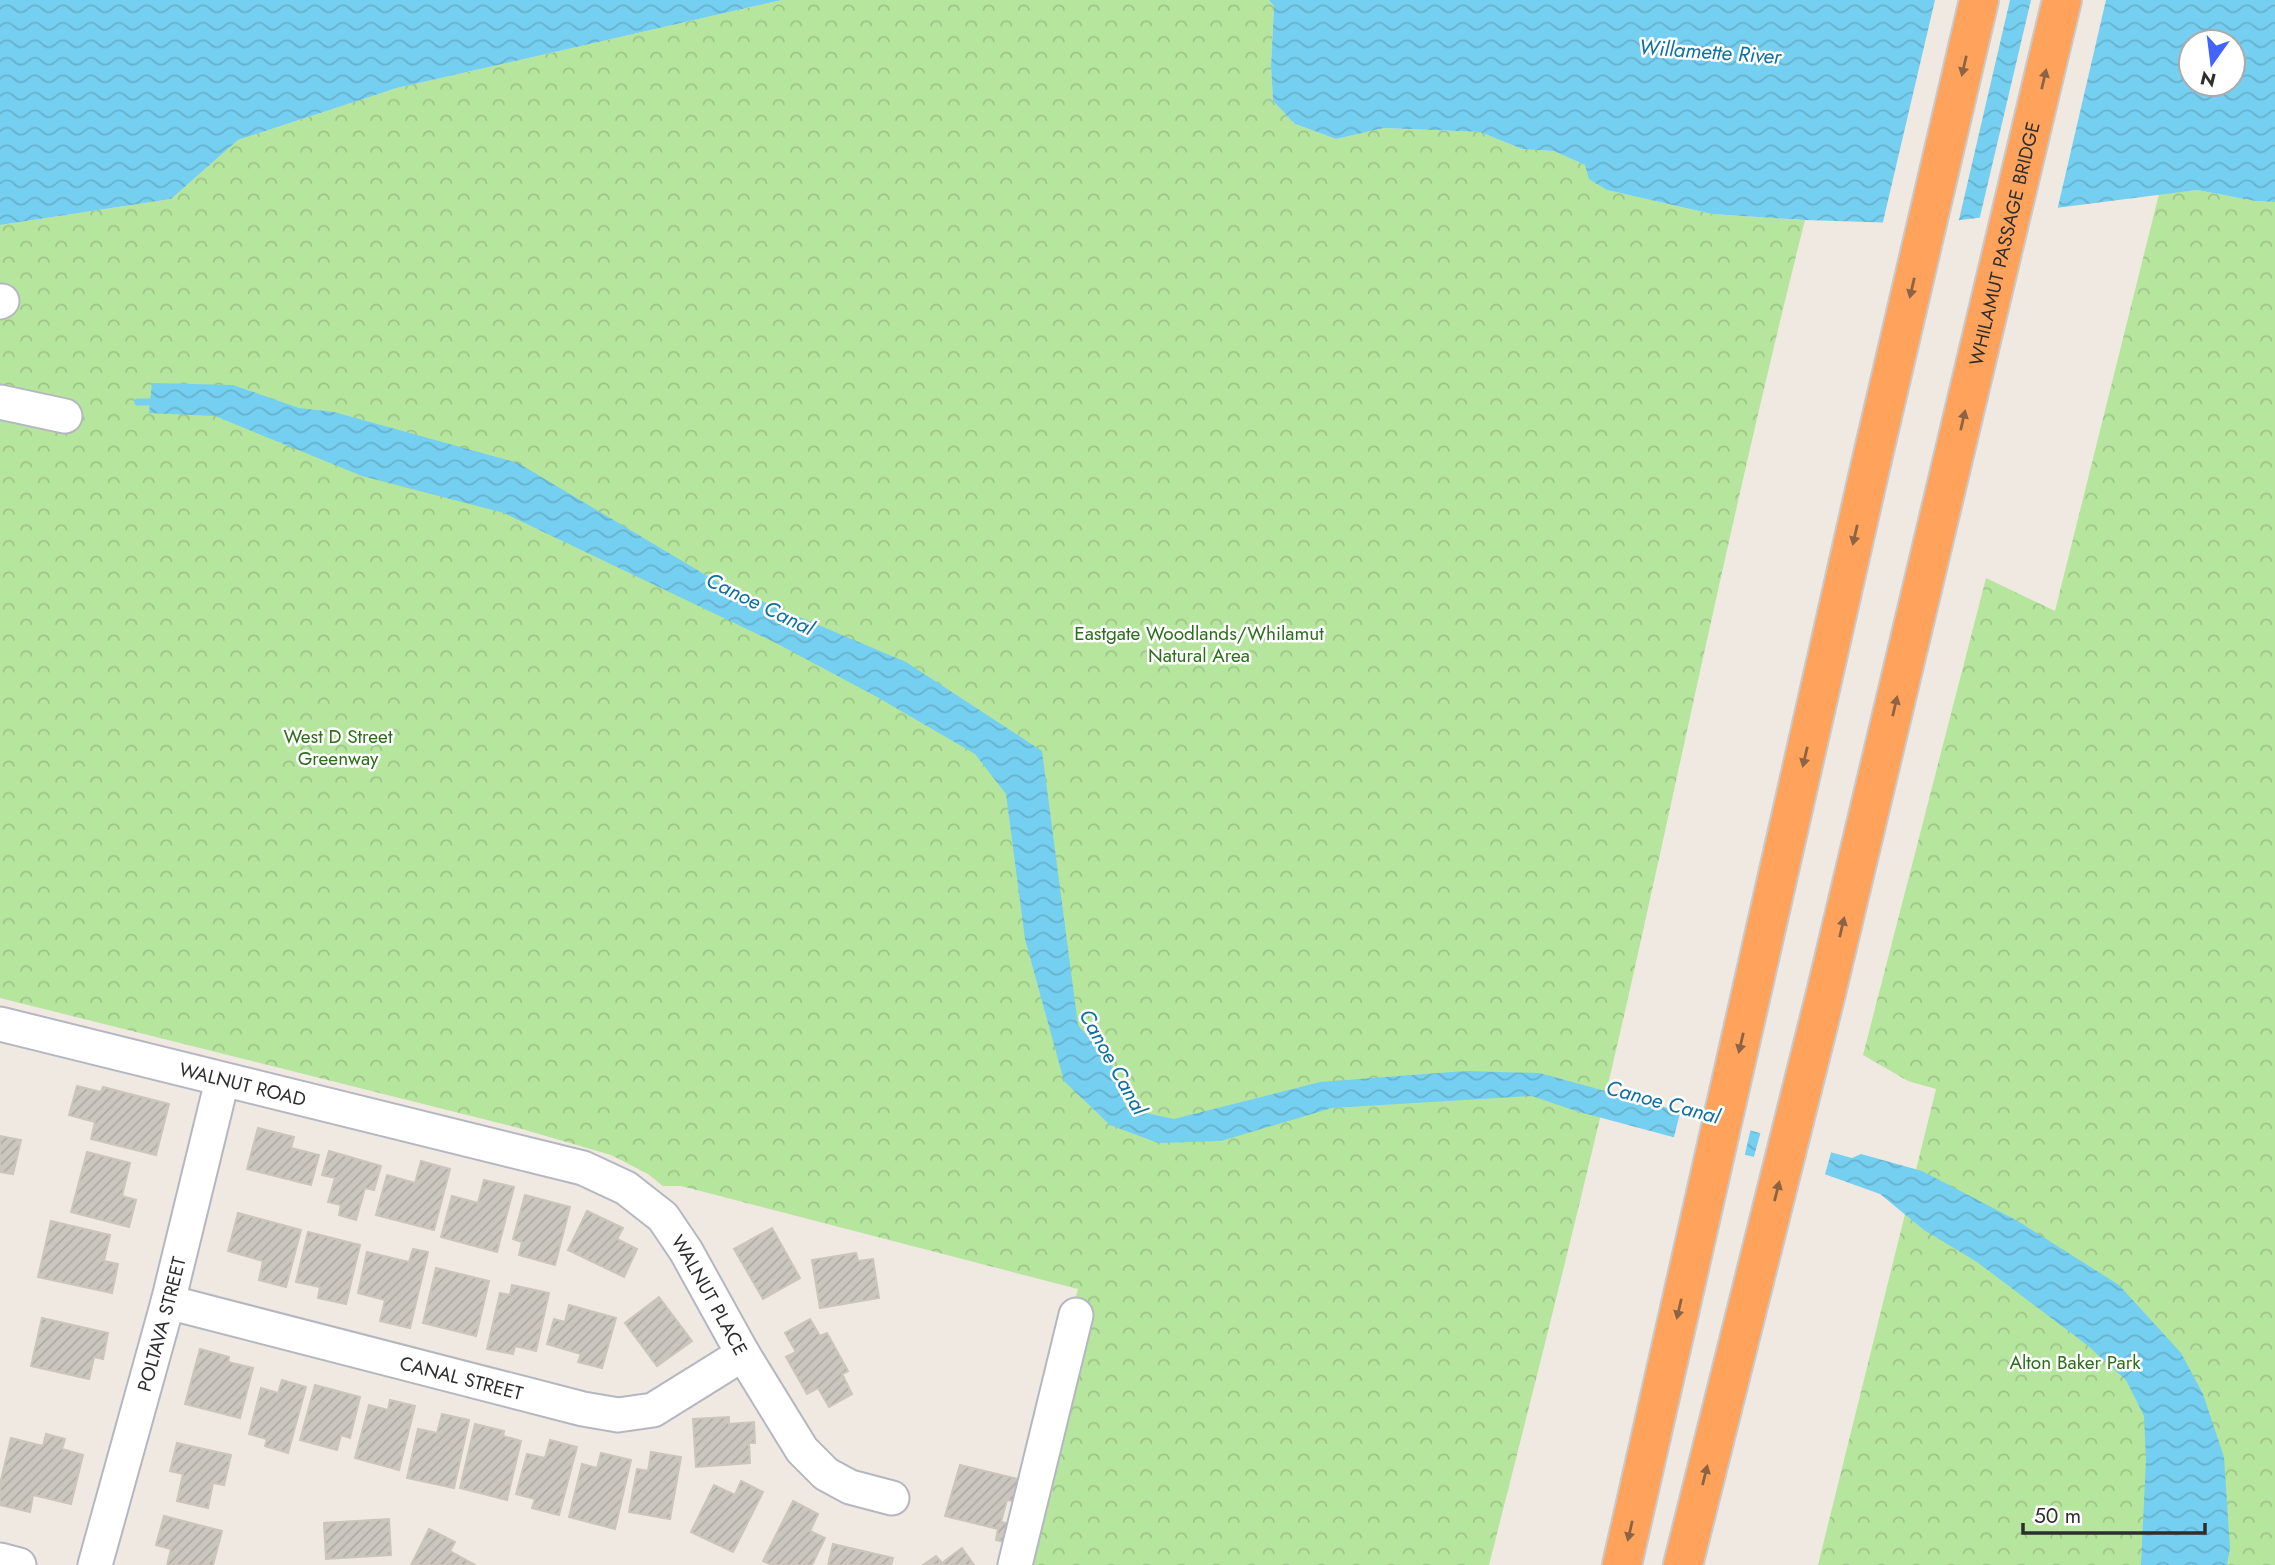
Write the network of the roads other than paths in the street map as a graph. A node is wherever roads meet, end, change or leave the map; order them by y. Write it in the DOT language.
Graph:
graph roads {
  1 [pos="1979,0"];
  2 [pos="2062,0"];
  3 [pos="0,402"];
  4 [pos="65,416"];
  5 [pos="0,1024"];
  6 [pos="222,1081"];
  7 [pos="487,1146"];
  8 [pos="168,1302"];
  9 [pos="1076,1315"];
  10 [pos="743,1354"];
  11 [pos="892,1498"];
  12 [pos="0,1560"];
  13 [pos="19,1565"];
  14 [pos="95,1565"];
  15 [pos="1014,1565"];
  16 [pos="1622,1565"];
  17 [pos="1683,1565"];
  1 -- 16 [label="highway, one-way"];
  17 -- 2 [label="highway, WHILAMUT PASSAGE BRIDGE, one-way"];
  3 -- 4 [label="street"];
  5 -- 6 [label="street, WALNUT ROAD"];
  6 -- 7 [label="street, WALNUT ROAD"];
  6 -- 8 [label="street, POLTAVA STREET"];
  7 -- 10 [label="street, WALNUT PLACE"];
  8 -- 10 [label="street, CANAL STREET"];
  8 -- 14 [label="street, POLTAVA STREET"];
  9 -- 15 [label="street"];
  10 -- 11 [label="street, WALNUT PLACE"];
  12 -- 13 [label="street"];
}
